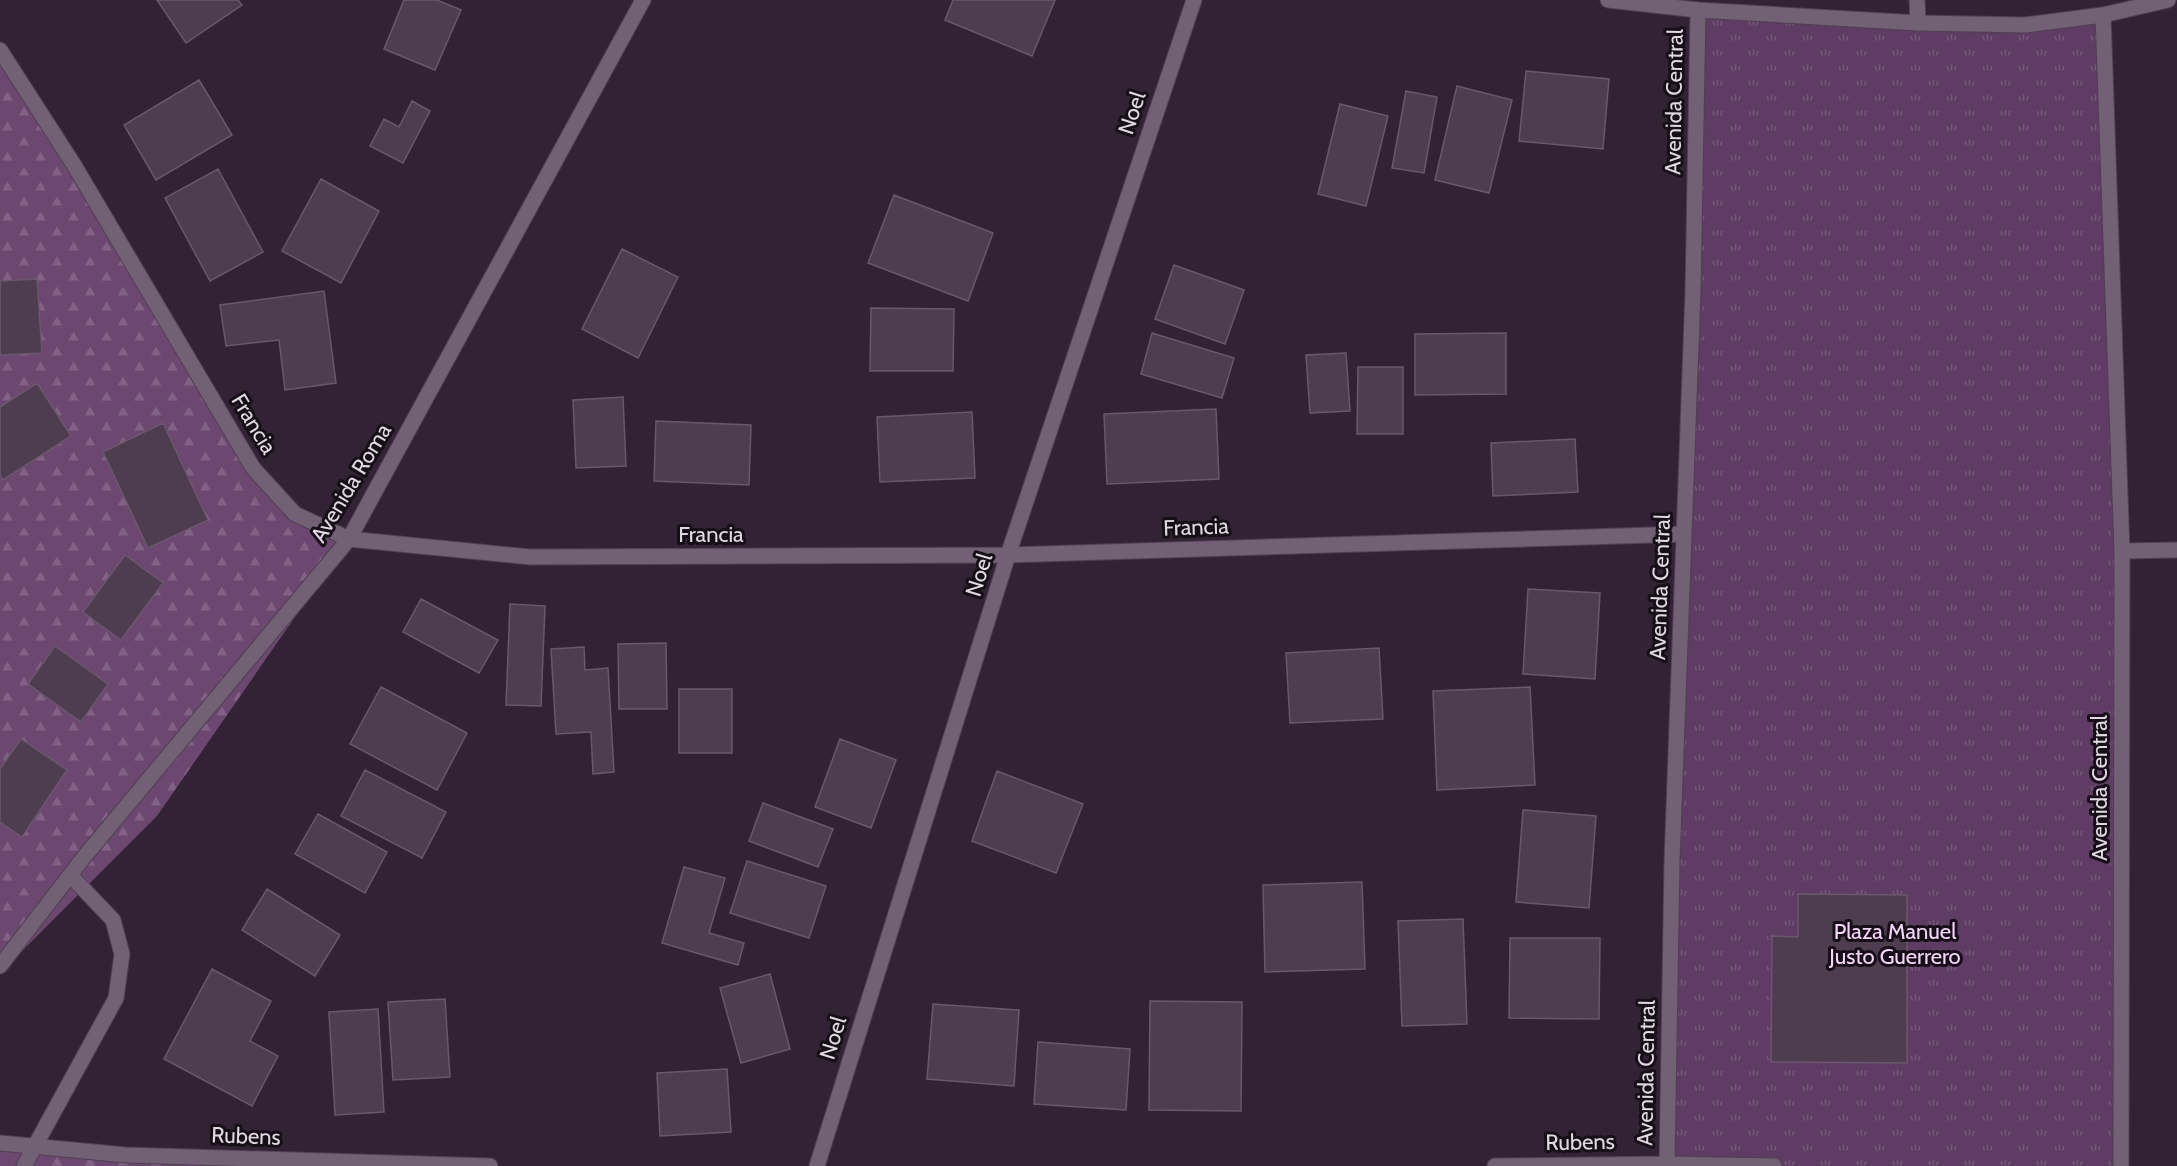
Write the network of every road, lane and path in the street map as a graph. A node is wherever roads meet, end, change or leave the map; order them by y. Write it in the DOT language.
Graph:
graph roads {
  1 [pos="643,0"];
  2 [pos="1194,0"];
  3 [pos="1608,0"];
  4 [pos="1917,0"];
  5 [pos="2168,0"];
  6 [pos="1698,10"];
  7 [pos="2103,15"];
  8 [pos="1918,23"];
  9 [pos="0,50"];
  10 [pos="1684,534"];
  11 [pos="349,539"];
  12 [pos="2177,550"];
  13 [pos="2122,551"];
  14 [pos="1008,555"];
  15 [pos="70,875"];
  16 [pos="0,966"];
  17 [pos="0,1143"];
  18 [pos="34,1146"];
  19 [pos="437,1165"];
  20 [pos="1667,1165"];
  21 [pos="24,1166"];
  22 [pos="490,1166"];
  23 [pos="817,1166"];
  24 [pos="1495,1166"];
  25 [pos="1773,1166"];
  26 [pos="2121,1166"];
  1 -- 11 [label="street, Avenida Roma"];
  2 -- 14 [label="street, Noel"];
  3 -- 6 [label="street"];
  4 -- 8 [label="street"];
  5 -- 7 [label="street"];
  6 -- 8 [label="street"];
  6 -- 10 [label="street, Avenida Central"];
  7 -- 8 [label="street"];
  7 -- 13 [label="street, Avenida Central"];
  9 -- 11 [label="street, Francia"];
  10 -- 14 [label="street, Francia"];
  10 -- 20 [label="street, Avenida Central"];
  11 -- 14 [label="street, Francia"];
  11 -- 15 [label="street, Avenida Roma"];
  12 -- 13 [label="street"];
  13 -- 26 [label="street, Avenida Central"];
  14 -- 23 [label="street, Noel"];
  15 -- 16 [label="street, Avenida Roma"];
  15 -- 18 [label="street"];
  17 -- 18 [label="street, Rubens"];
  18 -- 19 [label="street, Rubens"];
  18 -- 21 [label="street"];
  19 -- 22 [label="street, Rubens"];
  20 -- 24 [label="street, Rubens"];
  20 -- 25 [label="street, Rubens"];
}
